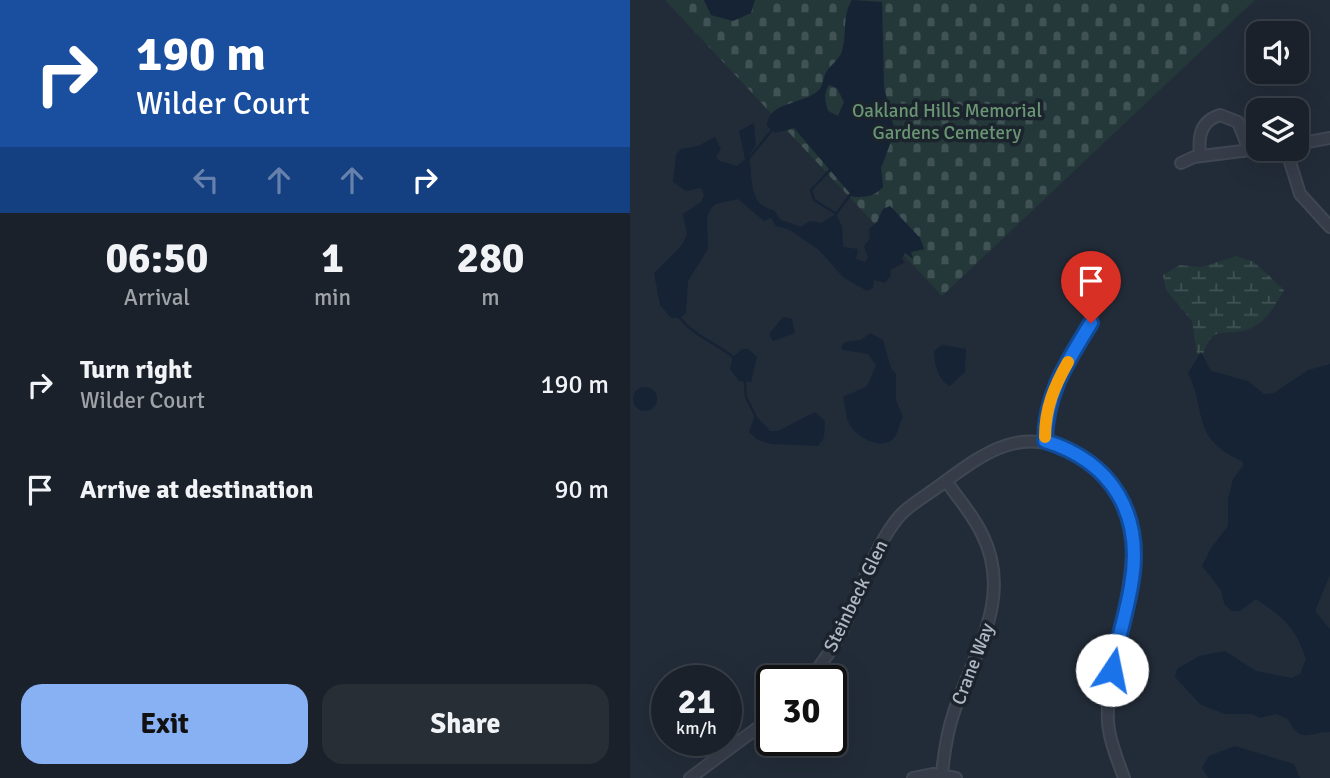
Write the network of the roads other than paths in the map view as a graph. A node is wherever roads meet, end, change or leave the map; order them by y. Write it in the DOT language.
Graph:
graph roads {
  1 [pos="1246,136"];
  2 [pos="1330,138"];
  3 [pos="1309,142"];
  4 [pos="1246,150"];
  5 [pos="1200,156"];
  6 [pos="1290,161"];
  7 [pos="1181,163"];
  8 [pos="1330,227"];
  9 [pos="1091,323"];
  10 [pos="1045,441"];
  11 [pos="946,481"];
  12 [pos="819,665"];
  13 [pos="756,729"];
  14 [pos="942,774"];
  15 [pos="690,778"];
  16 [pos="913,778"];
  17 [pos="956,778"];
  18 [pos="1124,778"];
  1 -- 5 [label="street"];
  2 -- 3 [label="street"];
  4 -- 5 [label="street"];
  5 -- 7 [label="street"];
  6 -- 8 [label="street"];
  9 -- 10 [label="street"];
  10 -- 11 [label="street, Steinbeck Glen"];
  10 -- 18 [label="street, Steinbeck Glen"];
  11 -- 12 [label="street, Steinbeck Glen"];
  11 -- 14 [label="street, Crane Way"];
  13 -- 15 [label="street"];
  14 -- 16 [label="street"];
  14 -- 17 [label="street"];
}
